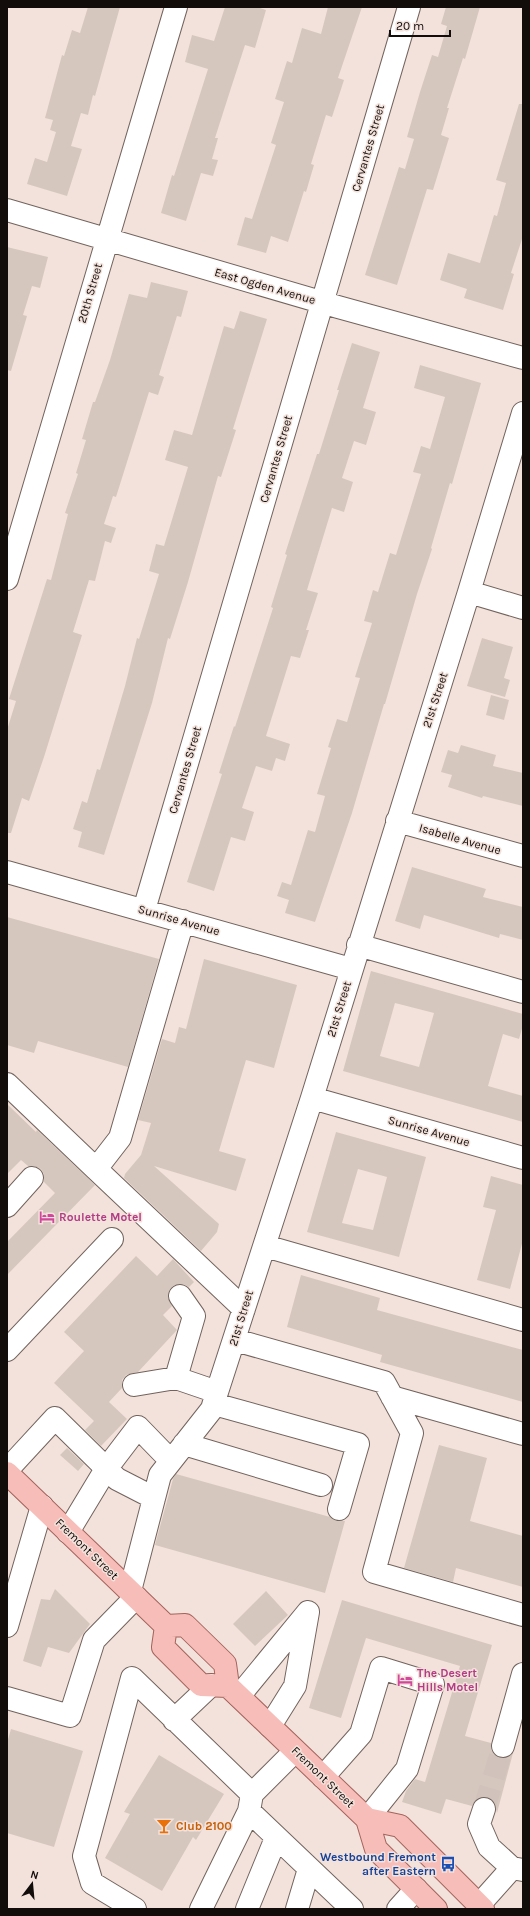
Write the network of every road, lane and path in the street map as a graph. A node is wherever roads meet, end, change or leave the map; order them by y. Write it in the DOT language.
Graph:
graph roads {
  1 [pos="176,7"];
  2 [pos="409,7"];
  3 [pos="7,210"];
  4 [pos="106,240"];
  5 [pos="322,302"];
  6 [pos="523,358"];
  7 [pos="523,413"];
  8 [pos="7,579"];
  9 [pos="469,592"];
  10 [pos="523,608"];
  11 [pos="397,821"];
  12 [pos="523,856"];
  13 [pos="7,872"];
  14 [pos="144,910"];
  15 [pos="183,921"];
  16 [pos="358,945"];
  17 [pos="351,969"];
  18 [pos="523,992"];
  19 [pos="7,1084"];
  20 [pos="312,1098"];
  21 [pos="523,1158"];
  22 [pos="96,1169"];
  23 [pos="32,1178"];
  24 [pos="7,1206"];
  25 [pos="112,1239"];
  26 [pos="265,1246"];
  27 [pos="180,1296"];
  28 [pos="244,1309"];
  29 [pos="523,1320"];
  30 [pos="235,1340"];
  31 [pos="7,1350"];
  32 [pos="176,1378"];
  33 [pos="134,1386"];
  34 [pos="392,1397"];
  35 [pos="216,1398"];
  36 [pos="523,1434"];
  37 [pos="178,1452"];
  38 [pos="106,1469"];
  39 [pos="9,1479"];
  40 [pos="321,1485"];
  41 [pos="154,1498"];
  42 [pos="42,1506"];
  43 [pos="339,1509"];
  44 [pos="68,1532"];
  45 [pos="133,1594"];
  46 [pos="523,1615"];
  47 [pos="7,1626"];
  48 [pos="166,1626"];
  49 [pos="523,1674"];
  50 [pos="226,1689"];
  51 [pos="7,1698"];
  52 [pos="174,1720"];
  53 [pos="270,1726"];
  54 [pos="503,1746"];
  55 [pos="295,1750"];
  56 [pos="323,1776"];
  57 [pos="251,1802"];
  58 [pos="484,1809"];
  59 [pos="367,1819"];
  60 [pos="276,1838"];
  61 [pos="309,1869"];
  62 [pos="517,1869"];
  63 [pos="416,1889"];
  64 [pos="481,1907"];
  65 [pos="134,1909"];
  66 [pos="201,1909"];
  67 [pos="247,1909"];
  68 [pos="297,1909"];
  69 [pos="352,1909"];
  70 [pos="398,1909"];
  71 [pos="436,1909"];
  1 -- 4 [label="street, 20th Street"];
  2 -- 5 [label="street, Cervantes Street"];
  3 -- 4 [label="street, East Ogden Avenue"];
  4 -- 5 [label="street, East Ogden Avenue"];
  4 -- 8 [label="street, 20th Street"];
  5 -- 6 [label="street, East Ogden Avenue"];
  5 -- 14 [label="street, Cervantes Street"];
  7 -- 9 [label="street, 21st Street"];
  9 -- 10 [label="street"];
  9 -- 11 [label="street, 21st Street"];
  11 -- 12 [label="street, Isabelle Avenue"];
  11 -- 16 [label="street, 21st Street"];
  13 -- 14 [label="street, Sunrise Avenue"];
  14 -- 15 [label="street, Sunrise Avenue"];
  15 -- 17 [label="street, Sunrise Avenue"];
  15 -- 22 [label="street"];
  16 -- 17 [label="street, 21st Street"];
  16 -- 18 [label="street"];
  17 -- 20 [label="street, 21st Street"];
  19 -- 22 [label="street"];
  20 -- 21 [label="street, Sunrise Avenue"];
  20 -- 26 [label="street, 21st Street"];
  22 -- 28 [label="street"];
  23 -- 24 [label="street"];
  25 -- 31 [label="street"];
  26 -- 28 [label="street, 21st Street"];
  26 -- 29 [label="street"];
  27 -- 32 [label="street"];
  28 -- 30 [label="street, 21st Street"];
  30 -- 34 [label="street"];
  30 -- 35 [label="street, 21st Street"];
  32 -- 33 [label="street"];
  32 -- 35 [label="street"];
  34 -- 36 [label="street"];
  34 -- 46 [label="street"];
  35 -- 37 [label="street, 21st Street"];
  35 -- 43 [label="street"];
  37 -- 38 [label="street"];
  37 -- 40 [label="street"];
  37 -- 41 [label="street, 21st Street"];
  38 -- 39 [label="street"];
  38 -- 41 [label="street"];
  38 -- 44 [label="street"];
  39 -- 42 [label="main road, Fremont Street"];
  41 -- 45 [label="street, 21st Street"];
  42 -- 44 [label="main road, Fremont Street"];
  42 -- 47 [label="street"];
  44 -- 45 [label="main road, Fremont Street"];
  45 -- 48 [label="main road, Fremont Street"];
  45 -- 51 [label="street"];
  48 -- 50 [label="main road"];
  48 -- 50 [label="main road, Fremont Street"];
  49 -- 54 [label="street"];
  50 -- 52 [label="street"];
  50 -- 53 [label="main road, Fremont Street"];
  50 -- 53 [label="street"];
  52 -- 57 [label="street"];
  52 -- 65 [label="street"];
  53 -- 55 [label="main road, Fremont Street"];
  55 -- 56 [label="main road, Fremont Street"];
  55 -- 57 [label="street"];
  56 -- 59 [label="main road, Fremont Street"];
  56 -- 59 [label="street"];
  57 -- 60 [label="street"];
  57 -- 66 [label="street"];
  58 -- 62 [label="street"];
  59 -- 63 [label="main road, Fremont Street"];
  59 -- 64 [label="main road"];
  60 -- 61 [label="street"];
  60 -- 67 [label="street"];
  61 -- 68 [label="street"];
  61 -- 69 [label="street"];
  62 -- 64 [label="street"];
  63 -- 70 [label="street"];
  63 -- 71 [label="main road, Fremont Street"];
}
